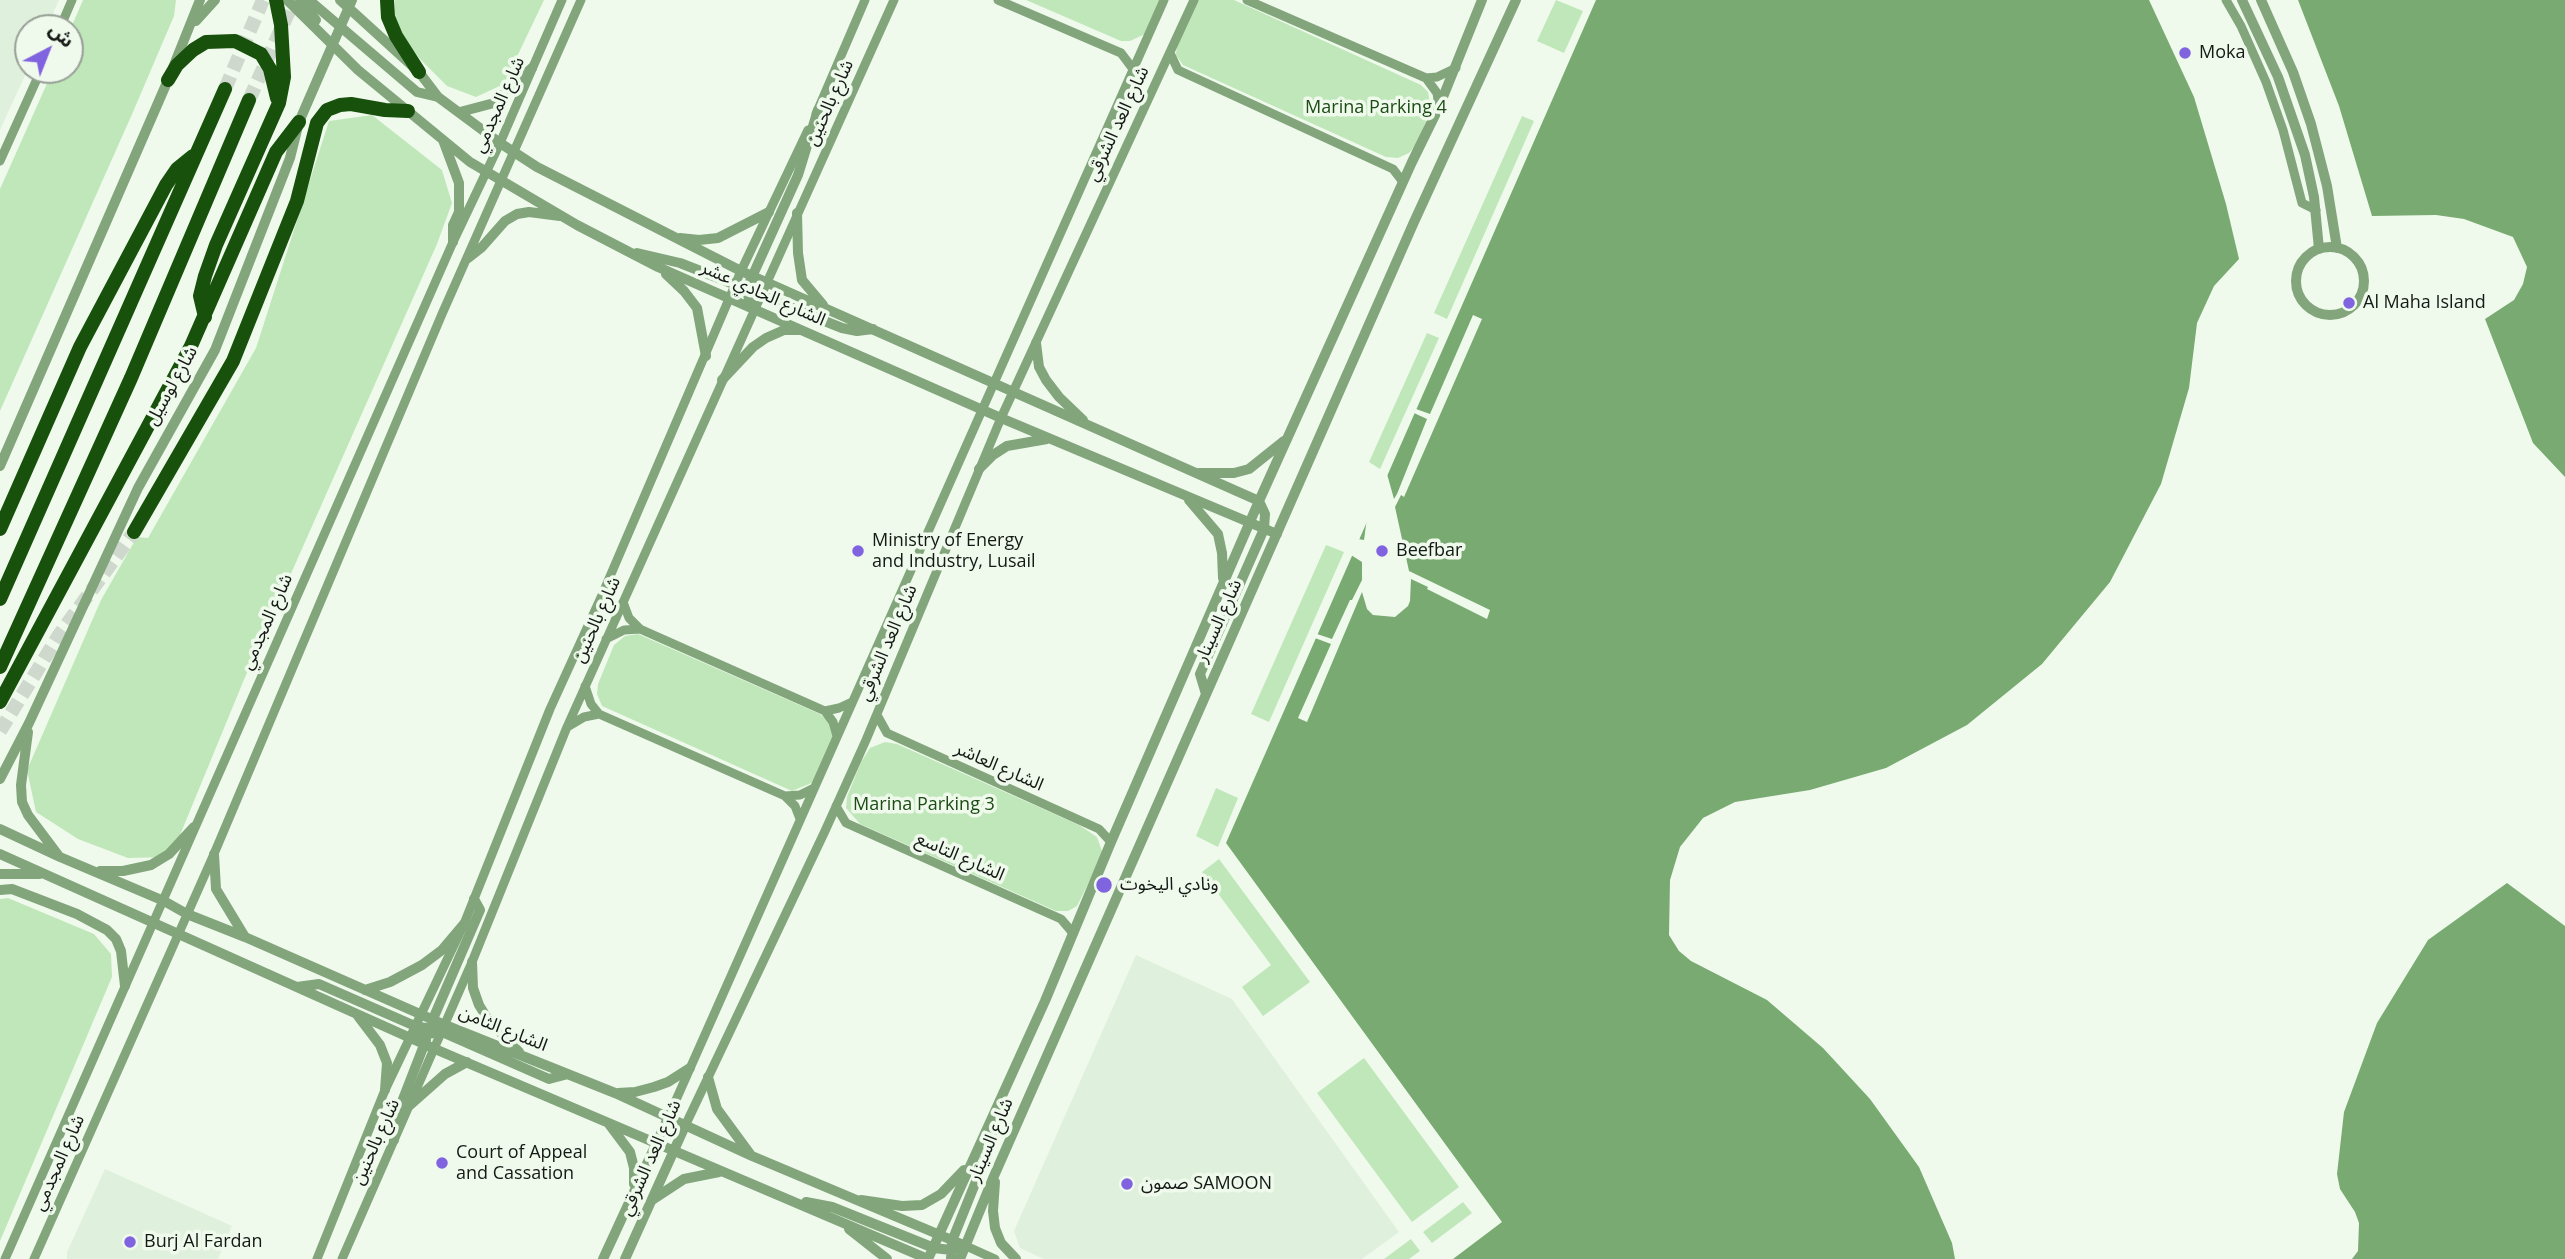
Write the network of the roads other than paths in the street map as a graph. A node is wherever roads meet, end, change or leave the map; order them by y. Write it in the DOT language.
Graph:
graph roads {
  1 [pos="193,0"];
  2 [pos="200,0"];
  3 [pos="215,0"];
  4 [pos="276,0"];
  5 [pos="287,0"];
  6 [pos="300,0"];
  7 [pos="309,0"];
  8 [pos="387,0"];
  9 [pos="562,0"];
  10 [pos="580,0"];
  11 [pos="865,0"];
  12 [pos="894,0"];
  13 [pos="998,0"];
  14 [pos="1164,0"];
  15 [pos="1194,0"];
  16 [pos="1247,0"];
  17 [pos="1482,0"];
  18 [pos="1516,0"];
  19 [pos="2226,0"];
  20 [pos="2242,0"];
  21 [pos="2261,0"];
  22 [pos="347,3"];
  23 [pos="341,26"];
  24 [pos="188,31"];
  25 [pos="334,44"];
  26 [pos="1143,48"];
  27 [pos="1121,54"];
  28 [pos="1170,54"];
  29 [pos="532,68"];
  30 [pos="1456,68"];
  31 [pos="1133,69"];
  32 [pos="1178,70"];
  33 [pos="419,72"];
  34 [pos="1158,78"];
  35 [pos="1426,78"];
  36 [pos="168,80"];
  37 [pos="35,84"];
  38 [pos="225,89"];
  39 [pos="438,97"];
  40 [pos="248,100"];
  41 [pos="279,103"];
  42 [pos="1439,107"];
  43 [pos="818,110"];
  44 [pos="408,111"];
  45 [pos="460,112"];
  46 [pos="299,122"];
  47 [pos="442,138"];
  48 [pos="500,143"];
  49 [pos="514,152"];
  50 [pos="197,153"];
  51 [pos="0,161"];
  52 [pos="1412,163"];
  53 [pos="1393,169"];
  54 [pos="486,173"];
  55 [pos="501,182"];
  56 [pos="1403,182"];
  57 [pos="2330,208"];
  58 [pos="2316,210"];
  59 [pos="769,212"];
  60 [pos="797,214"];
  61 [pos="562,216"];
  62 [pos="672,237"];
  63 [pos="453,242"];
  64 [pos="2337,248"];
  65 [pos="2319,249"];
  66 [pos="627,251"];
  67 [pos="468,258"];
  68 [pos="658,267"];
  69 [pos="741,271"];
  70 [pos="752,276"];
  71 [pos="765,282"];
  72 [pos="735,286"];
  73 [pos="747,289"];
  74 [pos="760,294"];
  75 [pos="730,298"];
  76 [pos="824,307"];
  77 [pos="754,308"];
  78 [pos="205,317"];
  79 [pos="801,329"];
  80 [pos="873,329"];
  81 [pos="1036,343"];
  82 [pos="706,356"];
  83 [pos="722,380"];
  84 [pos="995,383"];
  85 [pos="1013,391"];
  86 [pos="982,410"];
  87 [pos="1001,418"];
  88 [pos="1087,424"];
  89 [pos="1288,436"];
  90 [pos="1048,438"];
  91 [pos="0,466"];
  92 [pos="979,469"];
  93 [pos="1197,473"];
  94 [pos="1185,496"];
  95 [pos="1259,501"];
  96 [pos="1249,523"];
  97 [pos="0,529"];
  98 [pos="1264,529"];
  99 [pos="134,532"];
  100 [pos="1277,534"];
  101 [pos="1224,582"];
  102 [pos="0,599"];
  103 [pos="623,602"];
  104 [pos="640,629"];
  105 [pos="606,639"];
  106 [pos="0,667"];
  107 [pos="585,686"];
  108 [pos="1206,694"];
  109 [pos="0,702"];
  110 [pos="852,702"];
  111 [pos="825,711"];
  112 [pos="599,714"];
  113 [pos="877,715"];
  114 [pos="29,723"];
  115 [pos="567,727"];
  116 [pos="887,733"];
  117 [pos="837,736"];
  118 [pos="866,740"];
  119 [pos="0,779"];
  120 [pos="814,788"];
  121 [pos="785,796"];
  122 [pos="836,806"];
  123 [pos="800,819"];
  124 [pos="846,823"];
  125 [pos="1119,823"];
  126 [pos="194,827"];
  127 [pos="0,829"];
  128 [pos="1099,829"];
  129 [pos="825,831"];
  130 [pos="1111,842"];
  131 [pos="214,854"];
  132 [pos="0,855"];
  133 [pos="60,857"];
  134 [pos="94,871"];
  135 [pos="0,874"];
  136 [pos="46,874"];
  137 [pos="0,890"];
  138 [pos="474,899"];
  139 [pos="164,901"];
  140 [pos="1082,913"];
  141 [pos="187,914"];
  142 [pos="1061,919"];
  143 [pos="153,924"];
  144 [pos="464,924"];
  145 [pos="1073,933"];
  146 [pos="178,936"];
  147 [pos="245,937"];
  148 [pos="472,962"];
  149 [pos="125,986"];
  150 [pos="295,987"];
  151 [pos="365,990"];
  152 [pos="356,1013"];
  153 [pos="421,1014"];
  154 [pos="431,1032"];
  155 [pos="410,1037"];
  156 [pos="524,1057"];
  157 [pos="467,1062"];
  158 [pos="690,1068"];
  159 [pos="568,1074"];
  160 [pos="708,1077"];
  161 [pos="385,1090"];
  162 [pos="615,1093"];
  163 [pos="410,1105"];
  164 [pos="992,1113"];
  165 [pos="668,1118"];
  166 [pos="607,1122"];
  167 [pos="685,1126"];
  168 [pos="394,1140"];
  169 [pos="657,1142"];
  170 [pos="673,1149"];
  171 [pos="752,1156"];
  172 [pos="971,1163"];
  173 [pos="722,1171"];
  174 [pos="994,1176"];
  175 [pos="634,1186"];
  176 [pos="784,1198"];
  177 [pos="651,1201"];
  178 [pos="856,1201"];
  179 [pos="842,1223"];
  180 [pos="939,1236"];
  181 [pos="952,1253"];
  182 [pos="5,1259"];
  183 [pos="34,1259"];
  184 [pos="317,1259"];
  185 [pos="342,1259"];
  186 [pos="603,1259"];
  187 [pos="625,1259"];
  188 [pos="887,1259"];
  189 [pos="928,1259"];
  190 [pos="995,1259"];
  191 [pos="1016,1259"];
  1 -- 24 [label="street"];
  2 -- 24 [label="street"];
  3 -- 24 [label="street"];
  4 -- 41 [label="highway"];
  5 -- 25 [label="street, الشارع الحادي عشر"];
  6 -- 25 [label="street"];
  7 -- 23 [label="street"];
  8 -- 33 [label="highway"];
  9 -- 29 [label="street, شارع المجدمي"];
  10 -- 49 [label="street, شارع المجدمي"];
  11 -- 43 [label="street, شارع بالحنين"];
  12 -- 60 [label="street, شارع بالحنين"];
  13 -- 27 [label="street"];
  14 -- 26 [label="street, شارع العد الشرقي"];
  15 -- 28 [label="street, شارع العد الشرقي"];
  16 -- 35 [label="street"];
  17 -- 30 [label="street, شارع السينار"];
  18 -- 100 [label="street, شارع السينار"];
  19 -- 58 [label="street"];
  20 -- 58 [label="street"];
  21 -- 57 [label="street"];
  22 -- 23 [label="street, شارع لوسيل"];
  22 -- 33 [label="street, الشارع الحادي عشر"];
  23 -- 25 [label="street, شارع لوسيل"];
  23 -- 39 [label="street"];
  24 -- 36 [label="street"];
  25 -- 44 [label="street, الشارع الحادي عشر"];
  25 -- 46 [label="street, شارع لوسيل"];
  26 -- 27 [label="street"];
  26 -- 31 [label="street, شارع العد الشرقي"];
  27 -- 31 [label="street"];
  28 -- 32 [label="street"];
  28 -- 34 [label="street, شارع العد الشرقي"];
  29 -- 45 [label="street"];
  29 -- 48 [label="street, شارع المجدمي"];
  30 -- 35 [label="street"];
  30 -- 42 [label="street, شارع السينار"];
  31 -- 84 [label="street, شارع العد الشرقي"];
  32 -- 34 [label="street"];
  32 -- 53 [label="street"];
  33 -- 39 [label="street, الشارع الحادي عشر"];
  34 -- 81 [label="street, شارع العد الشرقي"];
  35 -- 42 [label="street"];
  36 -- 41 [label="highway"];
  36 -- 91 [label="street"];
  37 -- 51 [label="street"];
  38 -- 50 [label="highway"];
  39 -- 45 [label="street, الشارع الحادي عشر"];
  40 -- 106 [label="highway"];
  41 -- 78 [label="highway"];
  42 -- 52 [label="street, شارع السينار"];
  43 -- 59 [label="street, شارع بالحنين"];
  43 -- 70 [label="street"];
  44 -- 47 [label="street, الشارع الحادي عشر"];
  44 -- 99 [label="highway"];
  45 -- 48 [label="street, الشارع الحادي عشر"];
  46 -- 78 [label="highway"];
  46 -- 114 [label="street, شارع لوسيل"];
  47 -- 54 [label="street, الشارع الحادي عشر"];
  47 -- 63 [label="street"];
  48 -- 49 [label="street, الشارع الحادي عشر"];
  48 -- 54 [label="street, شارع المجدمي"];
  49 -- 55 [label="street, شارع المجدمي"];
  49 -- 62 [label="street, الشارع الحادي عشر"];
  50 -- 97 [label="highway"];
  50 -- 102 [label="highway"];
  52 -- 53 [label="street"];
  52 -- 56 [label="street, شارع السينار"];
  53 -- 56 [label="street"];
  54 -- 55 [label="street, الشارع الحادي عشر"];
  54 -- 63 [label="street, شارع المجدمي"];
  55 -- 61 [label="street, الشارع الحادي عشر"];
  55 -- 67 [label="street, شارع المجدمي"];
  56 -- 89 [label="street, شارع السينار"];
  57 -- 58 [label="street"];
  57 -- 64 [label="street"];
  58 -- 65 [label="street"];
  59 -- 62 [label="street"];
  59 -- 69 [label="street, شارع بالحنين"];
  60 -- 71 [label="street, شارع بالحنين"];
  60 -- 76 [label="street"];
  61 -- 66 [label="street, الشارع الحادي عشر"];
  61 -- 67 [label="street"];
  62 -- 69 [label="street, الشارع الحادي عشر"];
  63 -- 126 [label="street, شارع المجدمي"];
  64 -- 65 [label="street"];
  64 -- 65 [label="street"];
  66 -- 68 [label="street, الشارع الحادي عشر"];
  66 -- 72 [label="street"];
  67 -- 131 [label="street, شارع المجدمي"];
  68 -- 75 [label="street, الشارع الحادي عشر"];
  68 -- 82 [label="street"];
  69 -- 70 [label="street, الشارع الحادي عشر"];
  69 -- 72 [label="street, شارع بالحنين"];
  70 -- 71 [label="street, الشارع الحادي عشر"];
  70 -- 73 [label="street"];
  71 -- 73 [label="street"];
  71 -- 74 [label="street, شارع بالحنين"];
  71 -- 76 [label="street, الشارع الحادي عشر"];
  72 -- 73 [label="street"];
  72 -- 75 [label="street, شارع بالحنين"];
  73 -- 74 [label="street"];
  73 -- 75 [label="street"];
  73 -- 77 [label="street"];
  74 -- 77 [label="street, شارع بالحنين"];
  74 -- 80 [label="street"];
  75 -- 77 [label="street, الشارع الحادي عشر"];
  75 -- 82 [label="street, شارع بالحنين"];
  76 -- 80 [label="street, الشارع الحادي عشر"];
  77 -- 79 [label="street, الشارع الحادي عشر"];
  77 -- 83 [label="street, شارع بالحنين"];
  78 -- 109 [label="highway"];
  79 -- 83 [label="street"];
  79 -- 86 [label="street, الشارع الحادي عشر"];
  80 -- 84 [label="street, الشارع الحادي عشر"];
  81 -- 85 [label="street, شارع العد الشرقي"];
  81 -- 88 [label="street"];
  82 -- 138 [label="street, شارع بالحنين"];
  83 -- 103 [label="street, شارع بالحنين"];
  84 -- 85 [label="street, الشارع الحادي عشر"];
  84 -- 86 [label="street, شارع العد الشرقي"];
  85 -- 87 [label="street, شارع العد الشرقي"];
  85 -- 88 [label="street, الشارع الحادي عشر"];
  86 -- 87 [label="street, الشارع الحادي عشر"];
  86 -- 110 [label="street, شارع العد الشرقي"];
  87 -- 90 [label="street, الشارع الحادي عشر"];
  87 -- 92 [label="street, شارع العد الشرقي"];
  88 -- 93 [label="street, الشارع الحادي عشر"];
  89 -- 93 [label="street"];
  89 -- 95 [label="street, شارع السينار"];
  90 -- 92 [label="street"];
  90 -- 94 [label="street, الشارع الحادي عشر"];
  92 -- 113 [label="street, شارع العد الشرقي"];
  93 -- 95 [label="street, الشارع الحادي عشر"];
  94 -- 96 [label="street, الشارع الحادي عشر"];
  94 -- 101 [label="street"];
  95 -- 96 [label="street, شارع السينار"];
  95 -- 98 [label="street"];
  96 -- 98 [label="street, الشارع الحادي عشر"];
  96 -- 101 [label="street, شارع السينار"];
  98 -- 100 [label="street, الشارع الحادي عشر"];
  98 -- 108 [label="street"];
  100 -- 108 [label="street, شارع السينار"];
  101 -- 125 [label="street, شارع السينار"];
  103 -- 104 [label="street"];
  103 -- 105 [label="street, شارع بالحنين"];
  104 -- 105 [label="street"];
  104 -- 111 [label="street"];
  105 -- 107 [label="street, شارع بالحنين"];
  107 -- 112 [label="street"];
  107 -- 115 [label="street, شارع بالحنين"];
  108 -- 174 [label="street, شارع السينار"];
  110 -- 111 [label="street"];
  110 -- 117 [label="street, شارع العد الشرقي"];
  111 -- 117 [label="street"];
  112 -- 115 [label="street"];
  112 -- 121 [label="street"];
  113 -- 116 [label="street"];
  113 -- 118 [label="street, شارع العد الشرقي"];
  114 -- 119 [label="street, شارع لوسيل"];
  114 -- 133 [label="street"];
  115 -- 148 [label="street, شارع بالحنين"];
  116 -- 118 [label="street"];
  116 -- 128 [label="street, الشارع العاشر"];
  117 -- 120 [label="street, شارع العد الشرقي"];
  118 -- 122 [label="street, شارع العد الشرقي"];
  120 -- 121 [label="street"];
  120 -- 123 [label="street, شارع العد الشرقي"];
  121 -- 123 [label="street"];
  122 -- 124 [label="street"];
  122 -- 129 [label="street, شارع العد الشرقي"];
  123 -- 158 [label="street, شارع العد الشرقي"];
  124 -- 129 [label="street"];
  124 -- 142 [label="street, الشارع التاسع"];
  125 -- 128 [label="street"];
  125 -- 130 [label="street, شارع السينار"];
  126 -- 134 [label="street"];
  126 -- 139 [label="street, شارع المجدمي"];
  127 -- 133 [label="street, الشارع الثامن"];
  128 -- 130 [label="street, الشارع العاشر"];
  129 -- 160 [label="street, شارع العد الشرقي"];
  130 -- 140 [label="street, شارع السينار"];
  131 -- 141 [label="street, شارع المجدمي"];
  131 -- 147 [label="street"];
  132 -- 136 [label="street, الشارع الثامن"];
  133 -- 134 [label="street, الشارع الثامن"];
  134 -- 139 [label="street, الشارع الثامن"];
  135 -- 136 [label="street"];
  136 -- 143 [label="street, الشارع الثامن"];
  137 -- 149 [label="street"];
  138 -- 144 [label="street, شارع بالحنين"];
  138 -- 154 [label="street"];
  139 -- 141 [label="street, الشارع الثامن"];
  139 -- 143 [label="street, شارع المجدمي"];
  140 -- 142 [label="street"];
  140 -- 145 [label="street, شارع السينار"];
  141 -- 146 [label="street, شارع المجدمي"];
  141 -- 147 [label="street, الشارع الثامن"];
  142 -- 145 [label="street, الشارع التاسع"];
  143 -- 146 [label="street, الشارع الثامن"];
  143 -- 149 [label="street, شارع المجدمي"];
  144 -- 151 [label="street"];
  144 -- 153 [label="street, شارع بالحنين"];
  145 -- 164 [label="street, شارع السينار"];
  146 -- 150 [label="street, الشارع الثامن"];
  146 -- 183 [label="street, شارع المجدمي"];
  147 -- 151 [label="street, الشارع الثامن"];
  148 -- 154 [label="street, شارع بالحنين"];
  148 -- 156 [label="street"];
  149 -- 182 [label="street, شارع المجدمي"];
  150 -- 152 [label="street, الشارع الثامن"];
  150 -- 154 [label="street"];
  151 -- 153 [label="street, الشارع الثامن"];
  152 -- 155 [label="street, الشارع الثامن"];
  152 -- 161 [label="street"];
  153 -- 154 [label="street, الشارع الثامن"];
  154 -- 155 [label="street, الشارع الثامن"];
  154 -- 155 [label="street, شارع بالحنين"];
  154 -- 156 [label="street, الشارع الثامن"];
  154 -- 157 [label="street, الشارع الثامن"];
  154 -- 159 [label="street"];
  154 -- 163 [label="street, شارع بالحنين"];
  154 -- 168 [label="street"];
  155 -- 161 [label="street, شارع بالحنين"];
  156 -- 159 [label="street, الشارع الثامن"];
  157 -- 163 [label="street"];
  157 -- 166 [label="street, الشارع الثامن"];
  158 -- 162 [label="street"];
  158 -- 165 [label="street, شارع العد الشرقي"];
  159 -- 162 [label="street, الشارع الثامن"];
  160 -- 167 [label="street, شارع العد الشرقي"];
  160 -- 171 [label="street"];
  161 -- 184 [label="street, شارع بالحنين"];
  162 -- 165 [label="street, الشارع الثامن"];
  163 -- 168 [label="street, شارع بالحنين"];
  164 -- 172 [label="street, شارع السينار"];
  164 -- 181 [label="street"];
  165 -- 167 [label="street, الشارع الثامن"];
  165 -- 169 [label="street, شارع العد الشرقي"];
  166 -- 169 [label="street, الشارع الثامن"];
  166 -- 175 [label="street"];
  167 -- 170 [label="street, شارع العد الشرقي"];
  167 -- 171 [label="street, الشارع الثامن"];
  168 -- 185 [label="street, شارع بالحنين"];
  169 -- 170 [label="street, الشارع الثامن"];
  169 -- 175 [label="street, شارع العد الشرقي"];
  170 -- 173 [label="street, الشارع الثامن"];
  170 -- 177 [label="street, شارع العد الشرقي"];
  171 -- 178 [label="street, الشارع الثامن"];
  172 -- 178 [label="street"];
  172 -- 180 [label="street, شارع السينار"];
  173 -- 176 [label="street, الشارع الثامن"];
  173 -- 177 [label="street"];
  174 -- 181 [label="street, شارع السينار"];
  174 -- 191 [label="street"];
  175 -- 186 [label="street, شارع العد الشرقي"];
  176 -- 179 [label="street, الشارع الثامن"];
  176 -- 181 [label="street"];
  177 -- 187 [label="street, شارع العد الشرقي"];
  178 -- 180 [label="street, الشارع الثامن"];
  179 -- 188 [label="street"];
  179 -- 189 [label="street, الشارع الثامن"];
  180 -- 181 [label="street, شارع السينار"];
  181 -- 189 [label="street, شارع السينار"];
  181 -- 190 [label="street"];
}
